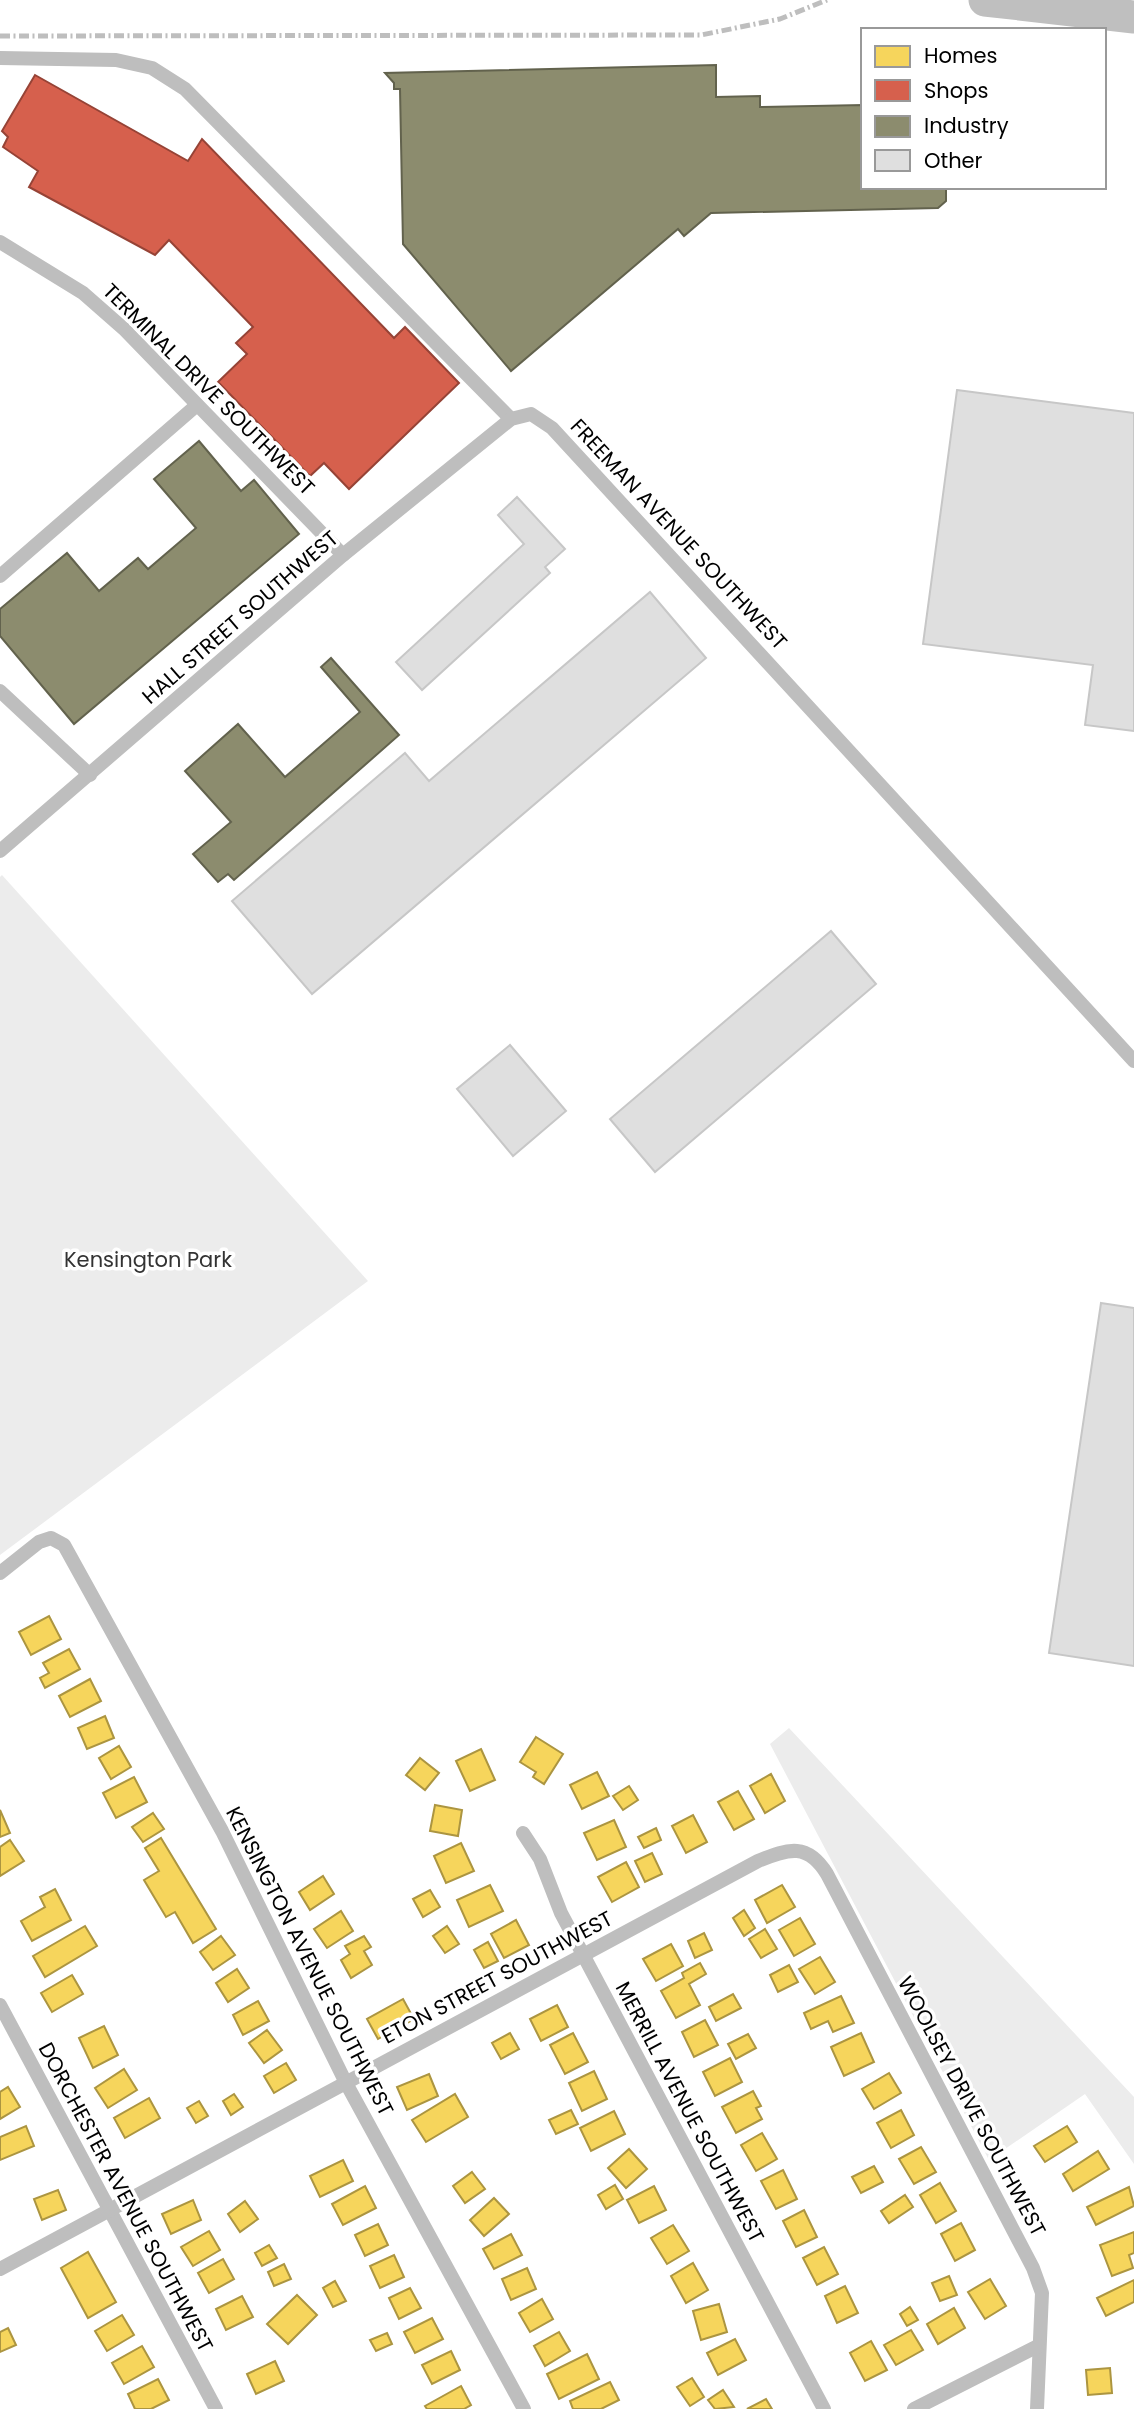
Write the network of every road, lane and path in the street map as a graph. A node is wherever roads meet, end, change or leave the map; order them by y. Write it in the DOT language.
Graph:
graph roads {
  1 [pos="0,58"];
  2 [pos="0,242"];
  3 [pos="197,405"];
  4 [pos="511,419"];
  5 [pos="343,555"];
  6 [pos="0,576"];
  7 [pos="0,691"];
  8 [pos="90,775"];
  9 [pos="0,851"];
  10 [pos="1134,1061"];
  11 [pos="0,1573"];
  12 [pos="523,1833"];
  13 [pos="796,1850"];
  14 [pos="583,1954"];
  15 [pos="0,2005"];
  16 [pos="346,2082"];
  17 [pos="109,2211"];
  18 [pos="0,2269"];
  19 [pos="1038,2346"];
  20 [pos="216,2409"];
  21 [pos="524,2409"];
  22 [pos="824,2409"];
  23 [pos="914,2409"];
  24 [pos="1037,2409"];
  1 -- 4 [label="street"];
  2 -- 3 [label="street, TERMINAL DRIVE SOUTHWEST"];
  3 -- 5 [label="street, TERMINAL DRIVE SOUTHWEST"];
  3 -- 6 [label="street"];
  4 -- 5 [label="street, HALL STREET SOUTHWEST"];
  4 -- 10 [label="street, FREEMAN AVENUE SOUTHWEST"];
  5 -- 8 [label="street, HALL STREET SOUTHWEST"];
  7 -- 8 [label="street"];
  8 -- 9 [label="street, HALL STREET SOUTHWEST"];
  11 -- 16 [label="street, KENSINGTON AVENUE SOUTHWEST"];
  12 -- 14 [label="street, MERRILL AVENUE SOUTHWEST"];
  13 -- 14 [label="street, ETON STREET SOUTHWEST"];
  13 -- 19 [label="street, WOOLSEY DRIVE SOUTHWEST"];
  14 -- 16 [label="street, ETON STREET SOUTHWEST"];
  14 -- 22 [label="street, MERRILL AVENUE SOUTHWEST"];
  15 -- 17 [label="street, DORCHESTER AVENUE SOUTHWEST"];
  16 -- 17 [label="street, ETON STREET SOUTHWEST"];
  16 -- 21 [label="street, KENSINGTON AVENUE SOUTHWEST"];
  17 -- 18 [label="street, ETON STREET SOUTHWEST"];
  17 -- 20 [label="street, DORCHESTER AVENUE SOUTHWEST"];
  19 -- 23 [label="street"];
  19 -- 24 [label="street, WOOLSEY DRIVE SOUTHWEST"];
}
